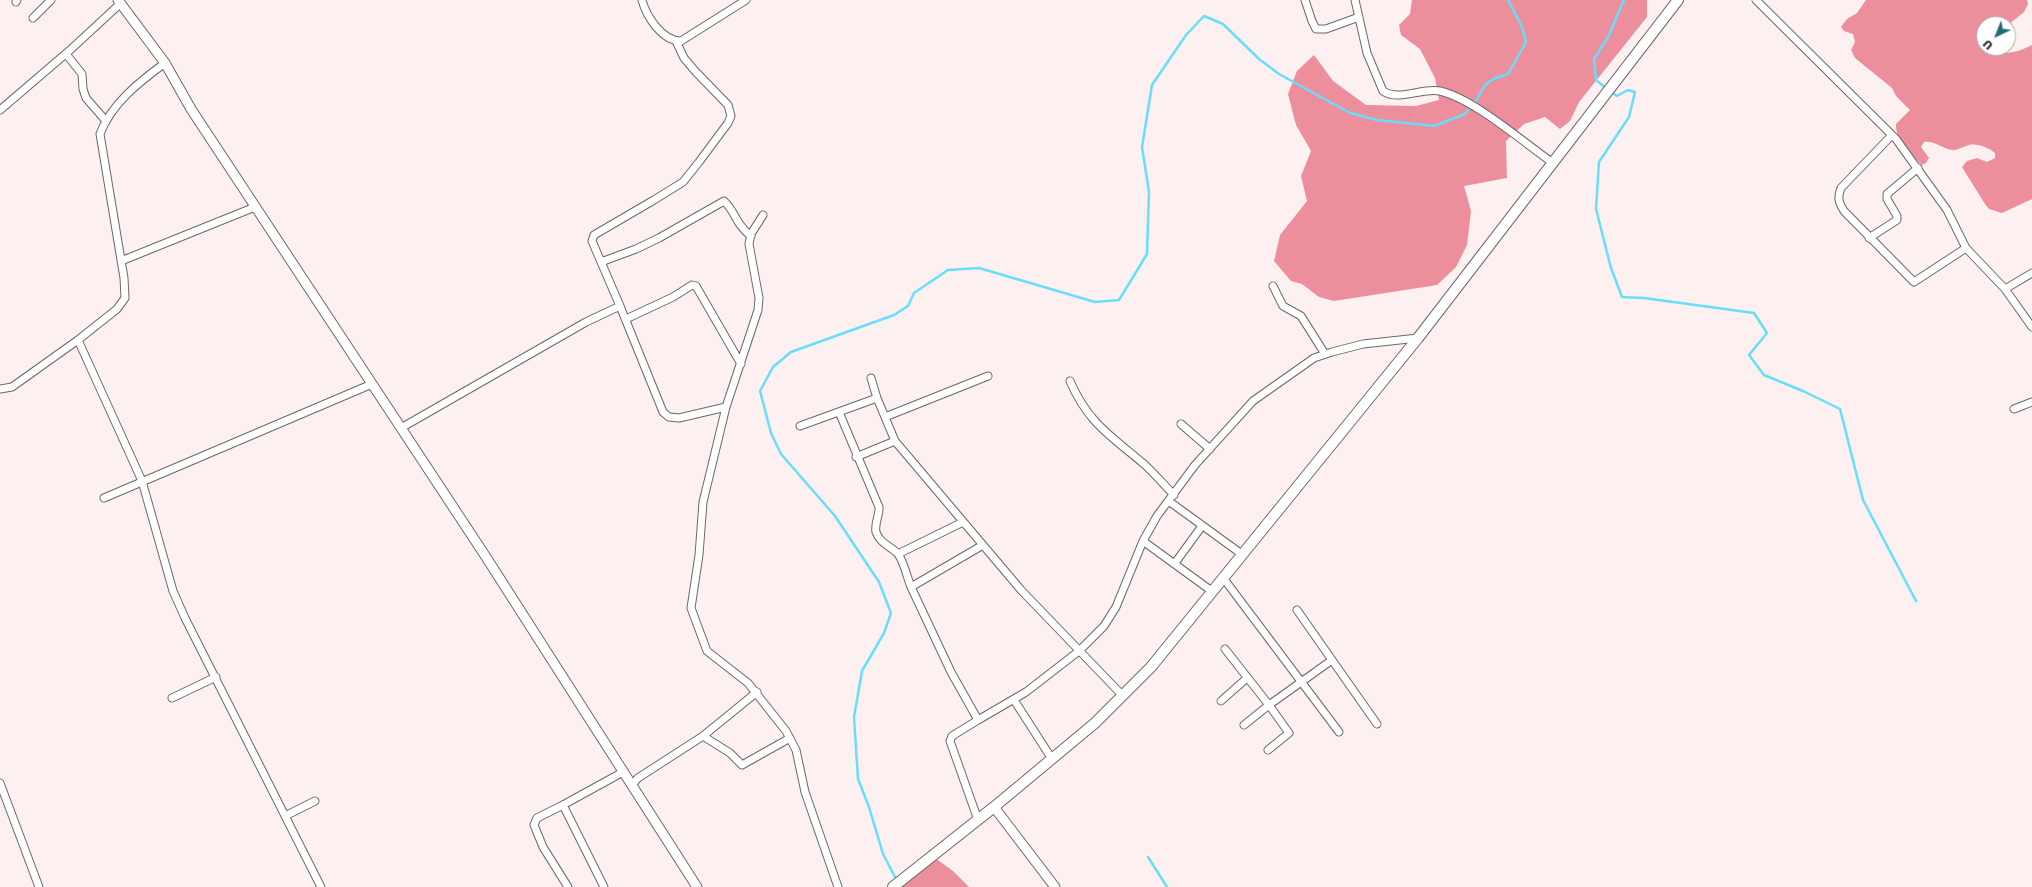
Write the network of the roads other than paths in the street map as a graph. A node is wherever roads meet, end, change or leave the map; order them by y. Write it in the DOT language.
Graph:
graph roads {
  1 [pos="51,0"];
  2 [pos="642,0"];
  3 [pos="746,0"];
  4 [pos="1305,0"];
  5 [pos="1355,0"];
  6 [pos="1678,0"];
  7 [pos="1756,0"];
  8 [pos="119,1"];
  9 [pos="1359,17"];
  10 [pos="33,18"];
  11 [pos="676,41"];
  12 [pos="66,54"];
  13 [pos="164,63"];
  14 [pos="0,110"];
  15 [pos="106,121"];
  16 [pos="1892,135"];
  17 [pos="1553,163"];
  18 [pos="1918,168"];
  19 [pos="255,206"];
  20 [pos="763,215"];
  21 [pos="751,236"];
  22 [pos="1869,238"];
  23 [pos="1966,248"];
  24 [pos="121,261"];
  25 [pos="602,262"];
  26 [pos="2032,273"];
  27 [pos="1273,286"];
  28 [pos="2005,288"];
  29 [pos="620,306"];
  30 [pos="626,319"];
  31 [pos="2032,327"];
  32 [pos="1418,338"];
  33 [pos="78,340"];
  34 [pos="1325,354"];
  35 [pos="741,364"];
  36 [pos="988,376"];
  37 [pos="871,378"];
  38 [pos="1070,381"];
  39 [pos="372,384"];
  40 [pos="0,389"];
  41 [pos="877,398"];
  42 [pos="2032,402"];
  43 [pos="726,407"];
  44 [pos="2014,409"];
  45 [pos="838,412"];
  46 [pos="885,417"];
  47 [pos="1181,424"];
  48 [pos="800,426"];
  49 [pos="401,428"];
  50 [pos="895,441"];
  51 [pos="1210,449"];
  52 [pos="856,456"];
  53 [pos="142,481"];
  54 [pos="1174,495"];
  55 [pos="104,498"];
  56 [pos="1170,502"];
  57 [pos="963,522"];
  58 [pos="1202,526"];
  59 [pos="1143,540"];
  60 [pos="983,546"];
  61 [pos="898,554"];
  62 [pos="1243,555"];
  63 [pos="1174,563"];
  64 [pos="1224,579"];
  65 [pos="911,587"];
  66 [pos="1213,592"];
  67 [pos="1297,610"];
  68 [pos="1225,649"];
  69 [pos="1079,651"];
  70 [pos="1332,660"];
  71 [pos="216,677"];
  72 [pos="1247,678"];
  73 [pos="1302,681"];
  74 [pos="757,692"];
  75 [pos="1123,696"];
  76 [pos="172,698"];
  77 [pos="1014,700"];
  78 [pos="1221,701"];
  79 [pos="1269,705"];
  80 [pos="978,720"];
  81 [pos="1377,724"];
  82 [pos="1244,726"];
  83 [pos="1339,732"];
  84 [pos="703,736"];
  85 [pos="790,738"];
  86 [pos="1268,750"];
  87 [pos="1052,759"];
  88 [pos="623,772"];
  89 [pos="0,783"];
  90 [pos="632,785"];
  91 [pos="316,801"];
  92 [pos="563,805"];
  93 [pos="994,807"];
  94 [pos="285,816"];
  95 [pos="978,820"];
  96 [pos="39,887"];
  97 [pos="321,887"];
  98 [pos="568,887"];
  99 [pos="604,887"];
  100 [pos="697,887"];
  101 [pos="838,887"];
  102 [pos="893,887"];
  103 [pos="1055,887"];
  1 -- 10 [label="street"];
  2 -- 11 [label="street"];
  3 -- 11 [label="street"];
  4 -- 9 [label="street"];
  5 -- 9 [label="street"];
  6 -- 17 [label="main road"];
  7 -- 16 [label="street"];
  8 -- 12 [label="street"];
  8 -- 13 [label="street"];
  9 -- 17 [label="street"];
  11 -- 25 [label="street"];
  12 -- 14 [label="street"];
  12 -- 15 [label="street"];
  13 -- 15 [label="street"];
  13 -- 19 [label="street"];
  15 -- 24 [label="street"];
  16 -- 18 [label="street"];
  16 -- 22 [label="street"];
  17 -- 32 [label="main road"];
  18 -- 22 [label="street"];
  18 -- 23 [label="street"];
  19 -- 24 [label="street"];
  19 -- 39 [label="street"];
  20 -- 21 [label="street"];
  21 -- 25 [label="street"];
  21 -- 35 [label="street"];
  22 -- 23 [label="street"];
  23 -- 28 [label="street"];
  24 -- 33 [label="street"];
  25 -- 29 [label="street"];
  26 -- 28 [label="street"];
  27 -- 34 [label="street"];
  28 -- 31 [label="street"];
  29 -- 30 [label="street"];
  29 -- 49 [label="street"];
  30 -- 35 [label="street"];
  30 -- 43 [label="street"];
  32 -- 34 [label="street"];
  32 -- 62 [label="main road"];
  33 -- 40 [label="street"];
  33 -- 53 [label="street"];
  34 -- 51 [label="street"];
  35 -- 43 [label="street"];
  36 -- 46 [label="street"];
  37 -- 41 [label="street"];
  38 -- 54 [label="street"];
  39 -- 49 [label="street"];
  39 -- 53 [label="street"];
  41 -- 45 [label="street"];
  41 -- 46 [label="street"];
  42 -- 44 [label="street"];
  43 -- 74 [label="street"];
  45 -- 48 [label="street"];
  45 -- 52 [label="street"];
  46 -- 50 [label="street"];
  47 -- 51 [label="street"];
  49 -- 88 [label="street"];
  50 -- 52 [label="street"];
  50 -- 57 [label="street"];
  51 -- 54 [label="street"];
  52 -- 61 [label="street"];
  53 -- 55 [label="street"];
  53 -- 71 [label="street"];
  54 -- 56 [label="street"];
  56 -- 58 [label="street"];
  56 -- 59 [label="street"];
  57 -- 60 [label="street"];
  57 -- 61 [label="street"];
  58 -- 62 [label="street"];
  58 -- 63 [label="street"];
  59 -- 63 [label="street"];
  59 -- 69 [label="street"];
  60 -- 65 [label="street"];
  60 -- 69 [label="street"];
  61 -- 65 [label="street"];
  62 -- 64 [label="main road"];
  63 -- 66 [label="street"];
  64 -- 66 [label="main road"];
  64 -- 73 [label="street"];
  65 -- 80 [label="street"];
  66 -- 75 [label="main road"];
  67 -- 70 [label="street"];
  68 -- 72 [label="street"];
  69 -- 75 [label="street"];
  69 -- 77 [label="street"];
  70 -- 73 [label="street"];
  70 -- 81 [label="street"];
  71 -- 76 [label="street"];
  71 -- 94 [label="street"];
  72 -- 78 [label="street"];
  72 -- 79 [label="street"];
  73 -- 79 [label="street"];
  73 -- 83 [label="street"];
  74 -- 84 [label="street"];
  74 -- 85 [label="street"];
  75 -- 87 [label="main road"];
  77 -- 80 [label="street"];
  77 -- 87 [label="street"];
  79 -- 82 [label="street"];
  79 -- 86 [label="street"];
  80 -- 95 [label="street"];
  84 -- 85 [label="street"];
  84 -- 90 [label="street"];
  85 -- 101 [label="street"];
  87 -- 93 [label="main road"];
  88 -- 90 [label="street"];
  88 -- 92 [label="street"];
  89 -- 96 [label="street"];
  90 -- 100 [label="street"];
  91 -- 94 [label="street"];
  92 -- 98 [label="street"];
  92 -- 99 [label="street"];
  93 -- 95 [label="main road"];
  93 -- 103 [label="street"];
  94 -- 97 [label="street"];
  95 -- 102 [label="main road"];
}
